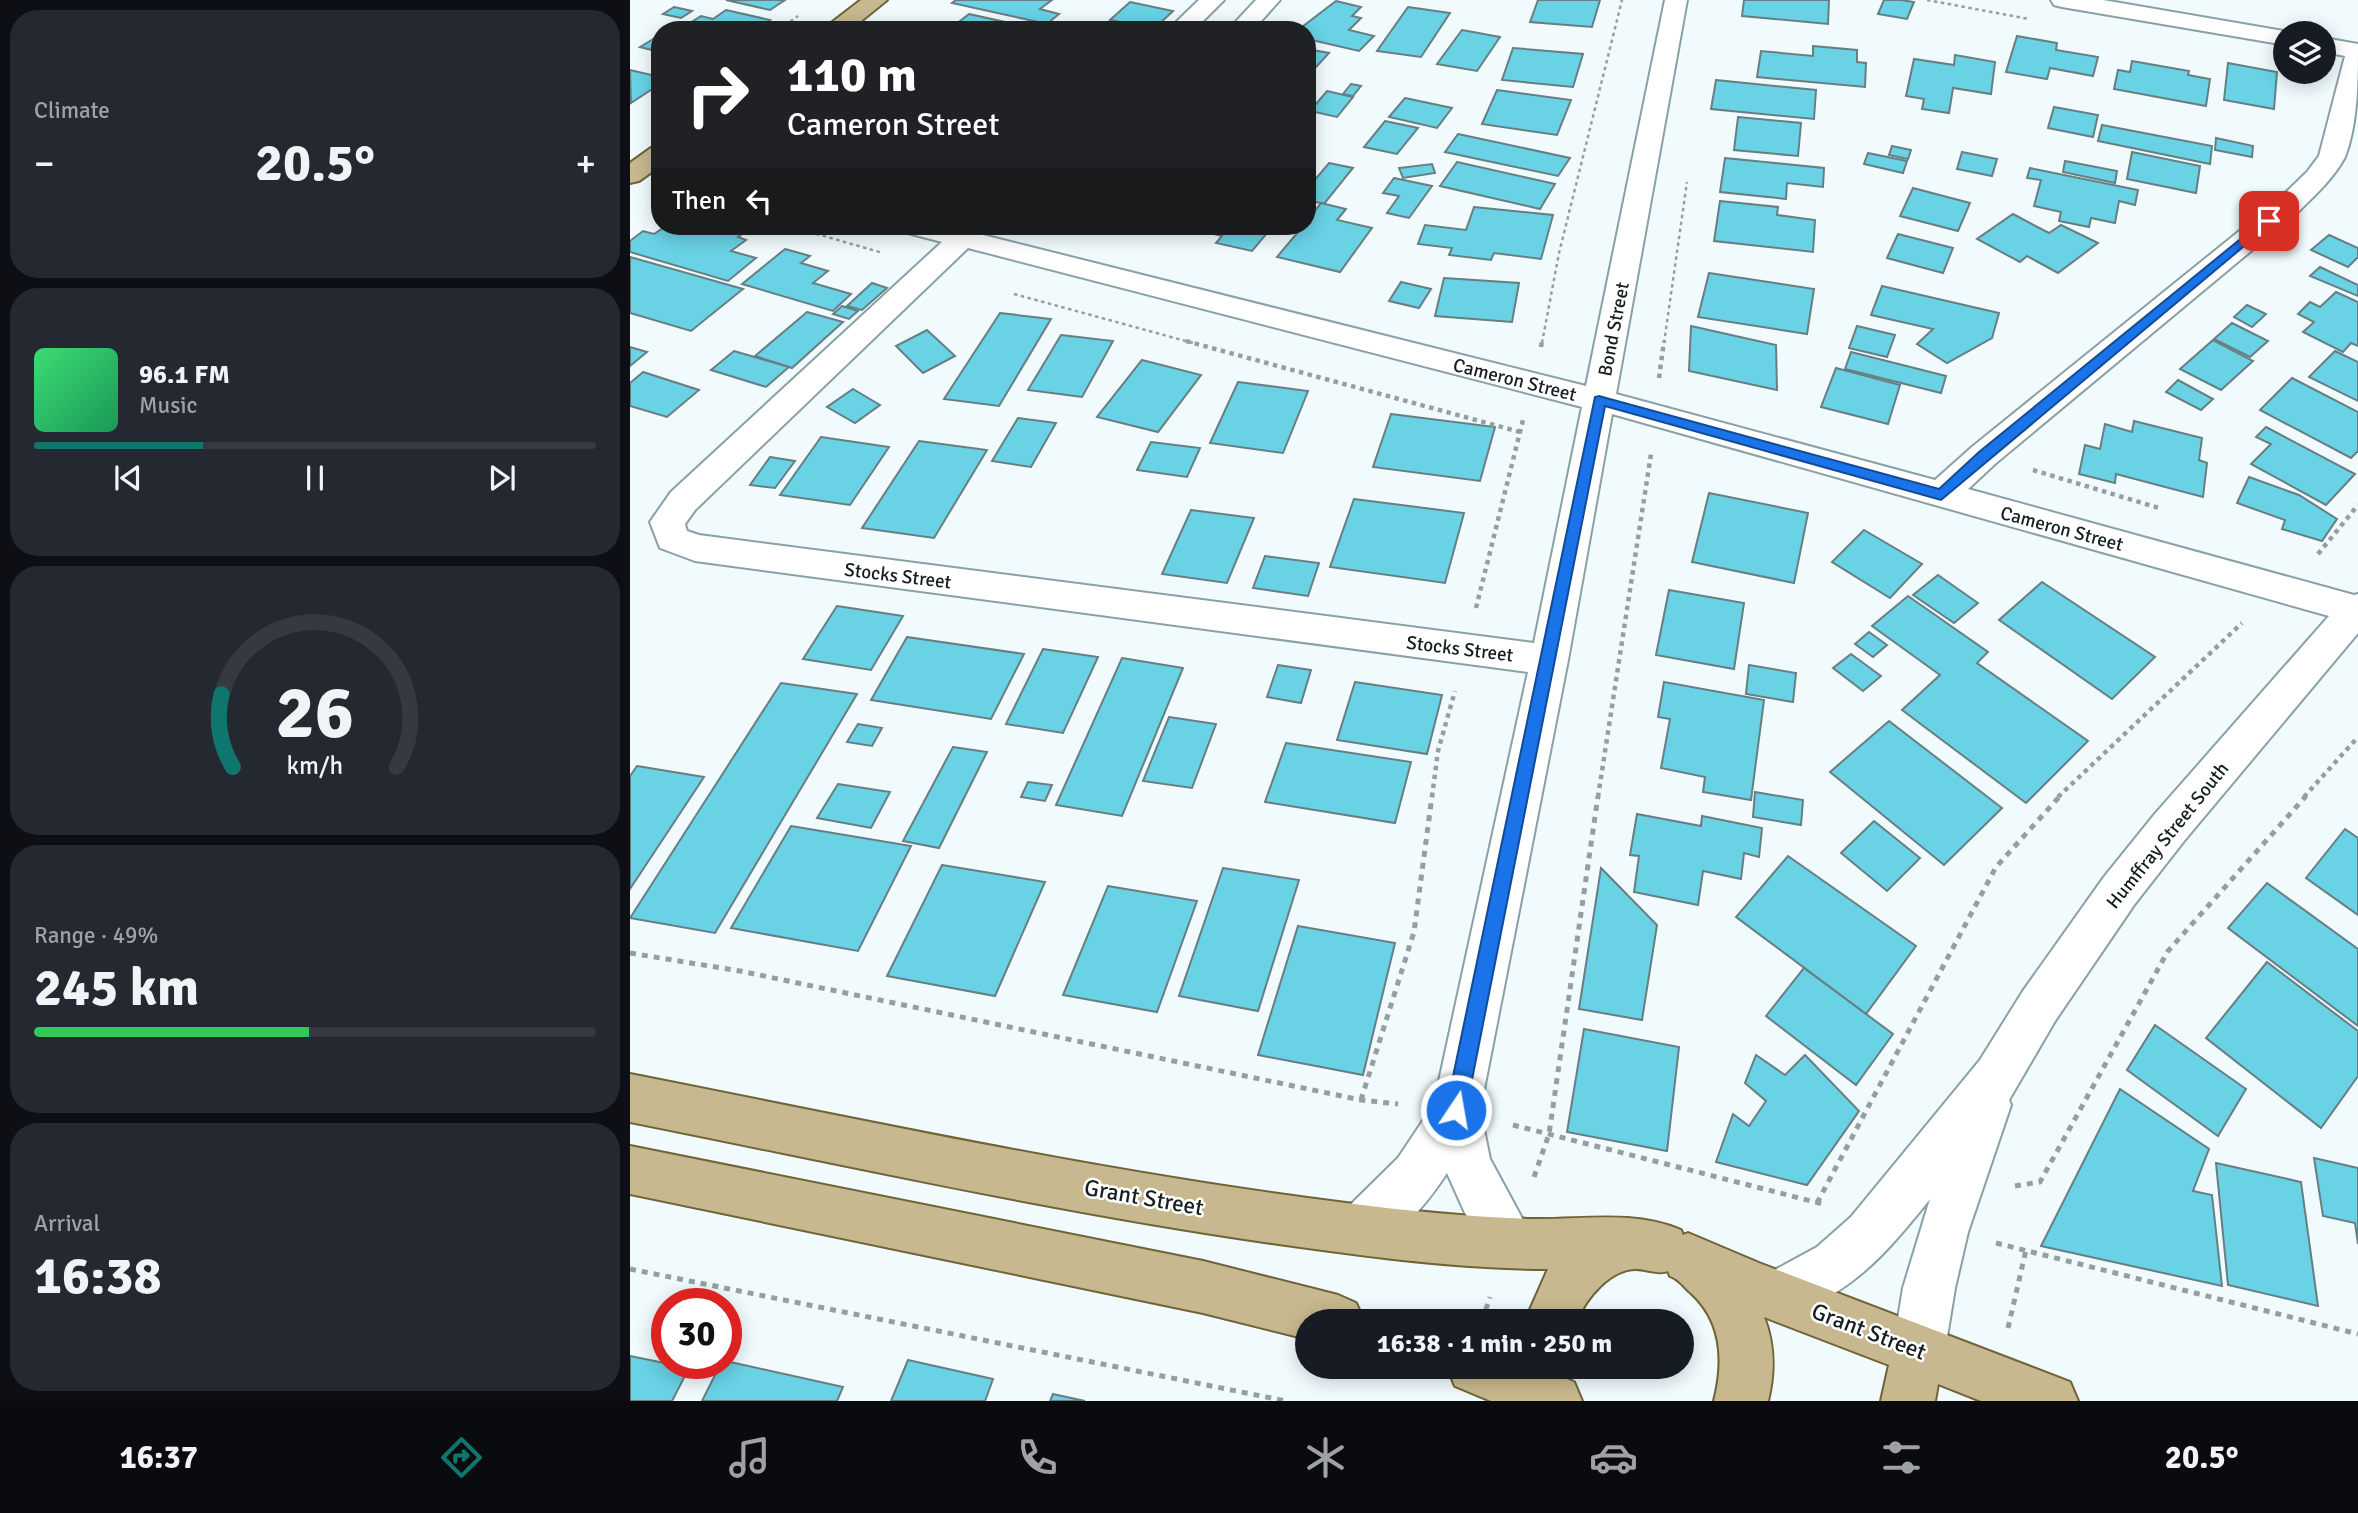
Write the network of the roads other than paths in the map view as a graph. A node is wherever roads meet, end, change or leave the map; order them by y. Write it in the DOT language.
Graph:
graph roads {
  1 [pos="876,0"];
  2 [pos="1213,0"];
  3 [pos="1269,0"];
  4 [pos="1676,0"];
  5 [pos="2062,0"];
  6 [pos="847,21"];
  7 [pos="1190,21"];
  8 [pos="1249,21"];
  9 [pos="2273,36"];
  10 [pos="2336,47"];
  11 [pos="2358,51"];
  12 [pos="651,161"];
  13 [pos="630,175"];
  14 [pos="962,235"];
  15 [pos="970,235"];
  16 [pos="1599,400"];
  17 [pos="1941,495"];
  18 [pos="2357,609"];
  19 [pos="1549,660"];
  20 [pos="1997,1077"];
  21 [pos="630,1098"];
  22 [pos="1456,1110"];
  23 [pos="630,1170"];
  24 [pos="1361,1230"];
  25 [pos="1510,1242"];
  26 [pos="1676,1253"];
  27 [pos="1778,1296"];
  28 [pos="1555,1309"];
  29 [pos="1295,1310"];
  30 [pos="1919,1349"];
  31 [pos="1503,1379"];
  32 [pos="1552,1379"];
  33 [pos="1557,1401"];
  34 [pos="1741,1401"];
  35 [pos="1908,1401"];
  36 [pos="2051,1401"];
  1 -- 6 [label="main road"];
  2 -- 7 [label="street"];
  3 -- 8 [label="street"];
  4 -- 16 [label="street, Bond Street"];
  5 -- 9 [label="street"];
  10 -- 11 [label="street"];
  11 -- 17 [label="street"];
  12 -- 13 [label="main road"];
  14 -- 19 [label="street, Stocks Street"];
  15 -- 16 [label="street, Cameron Street"];
  16 -- 17 [label="street, Cameron Street"];
  16 -- 19 [label="street, Bond Street"];
  17 -- 18 [label="street, Cameron Street"];
  18 -- 20 [label="street, Humffray Street South"];
  19 -- 22 [label="street, Bond Street"];
  20 -- 27 [label="street, Humffray Street South"];
  20 -- 30 [label="street, Humffray Street South"];
  21 -- 24 [label="main road, Grant Street"];
  22 -- 24 [label="street, Bond Street"];
  22 -- 25 [label="street, Bond Street"];
  23 -- 29 [label="main road"];
  24 -- 25 [label="main road, Grant Street"];
  25 -- 26 [label="main road, Grant Street"];
  26 -- 27 [label="main road, Grant Street"];
  26 -- 28 [label="main road"];
  26 -- 34 [label="main road"];
  27 -- 30 [label="main road, Grant Street"];
  30 -- 35 [label="main road"];
  30 -- 36 [label="main road, Grant Street"];
  31 -- 33 [label="main road"];
  32 -- 33 [label="main road"];
}
